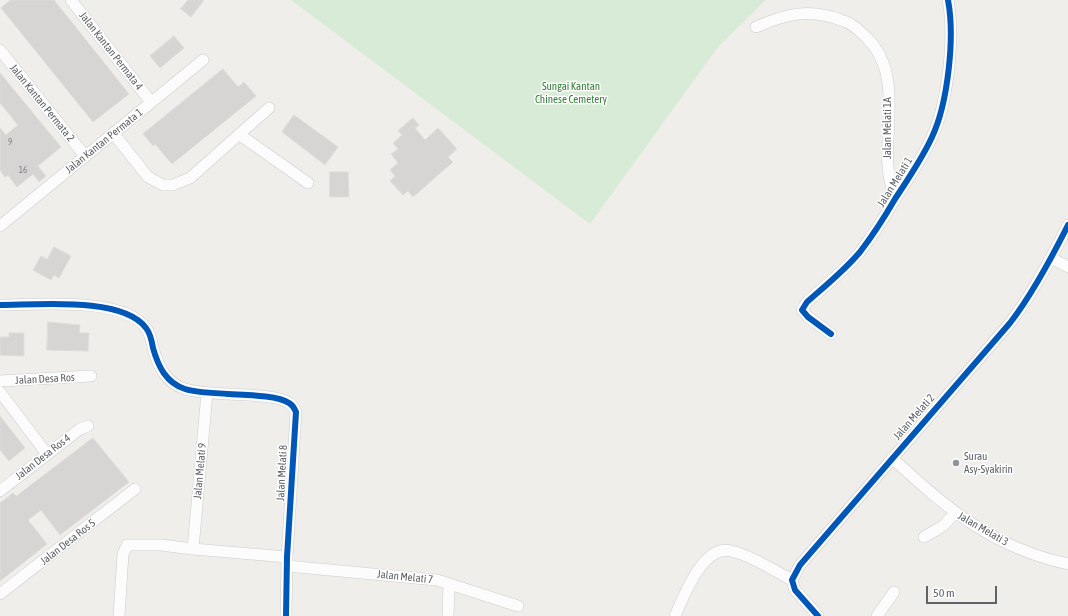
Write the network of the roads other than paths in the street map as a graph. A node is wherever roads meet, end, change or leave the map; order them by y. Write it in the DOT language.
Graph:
graph roads {
  1 [pos="71,0"];
  2 [pos="948,0"];
  3 [pos="756,28"];
  4 [pos="0,50"];
  5 [pos="203,60"];
  6 [pos="151,102"];
  7 [pos="269,108"];
  8 [pos="113,134"];
  9 [pos="240,135"];
  10 [pos="85,156"];
  11 [pos="308,183"];
  12 [pos="895,200"];
  13 [pos="1,222"];
  14 [pos="1068,225"];
  15 [pos="1051,258"];
  16 [pos="1068,268"];
  17 [pos="0,305"];
  18 [pos="831,334"];
  19 [pos="91,376"];
  20 [pos="0,381"];
  21 [pos="0,392"];
  22 [pos="207,393"];
  23 [pos="88,426"];
  24 [pos="47,454"];
  25 [pos="892,458"];
  26 [pos="136,489"];
  27 [pos="0,490"];
  28 [pos="955,513"];
  29 [pos="924,537"];
  30 [pos="193,550"];
  31 [pos="287,562"];
  32 [pos="1068,564"];
  33 [pos="792,580"];
  34 [pos="449,585"];
  35 [pos="894,592"];
  36 [pos="0,594"];
  37 [pos="518,606"];
  38 [pos="119,616"];
  39 [pos="286,616"];
  40 [pos="448,616"];
  41 [pos="675,616"];
  42 [pos="818,616"];
  43 [pos="877,616"];
  1 -- 6 [label="street, Jalan Kantan Permata 4"];
  2 -- 12 [label="street, Jalan Melati 1"];
  3 -- 12 [label="street, Jalan Melati 1A"];
  4 -- 10 [label="street, Jalan Kantan Permata 2"];
  5 -- 6 [label="street, Jalan Kantan Permata 1"];
  6 -- 8 [label="street, Jalan Kantan Permata 1"];
  7 -- 9 [label="street"];
  8 -- 9 [label="street"];
  8 -- 10 [label="street, Jalan Kantan Permata 1"];
  9 -- 11 [label="street"];
  10 -- 13 [label="street, Jalan Kantan Permata 1"];
  12 -- 18 [label="street, Jalan Melati 1"];
  14 -- 15 [label="street, Jalan Melati 2"];
  15 -- 16 [label="street"];
  15 -- 25 [label="street, Jalan Melati 2"];
  17 -- 22 [label="street"];
  19 -- 20 [label="street, Jalan Desa Ros"];
  21 -- 24 [label="street"];
  22 -- 30 [label="street, Jalan Melati 9"];
  22 -- 31 [label="street, Jalan Melati 8"];
  23 -- 24 [label="street, Jalan Desa Ros 4"];
  24 -- 27 [label="street, Jalan Desa Ros 4"];
  25 -- 28 [label="street, Jalan Melati 3"];
  25 -- 33 [label="street, Jalan Melati 2"];
  26 -- 36 [label="street, Jalan Desa Ros 5"];
  28 -- 29 [label="street"];
  28 -- 32 [label="street, Jalan Melati 3"];
  30 -- 31 [label="street"];
  30 -- 38 [label="street"];
  31 -- 34 [label="street, Jalan Melati 7"];
  31 -- 39 [label="street, Jalan Melati 8"];
  33 -- 41 [label="street"];
  33 -- 42 [label="street"];
  34 -- 37 [label="street, Jalan Melati 7"];
  34 -- 40 [label="street"];
  35 -- 43 [label="street"];
}
